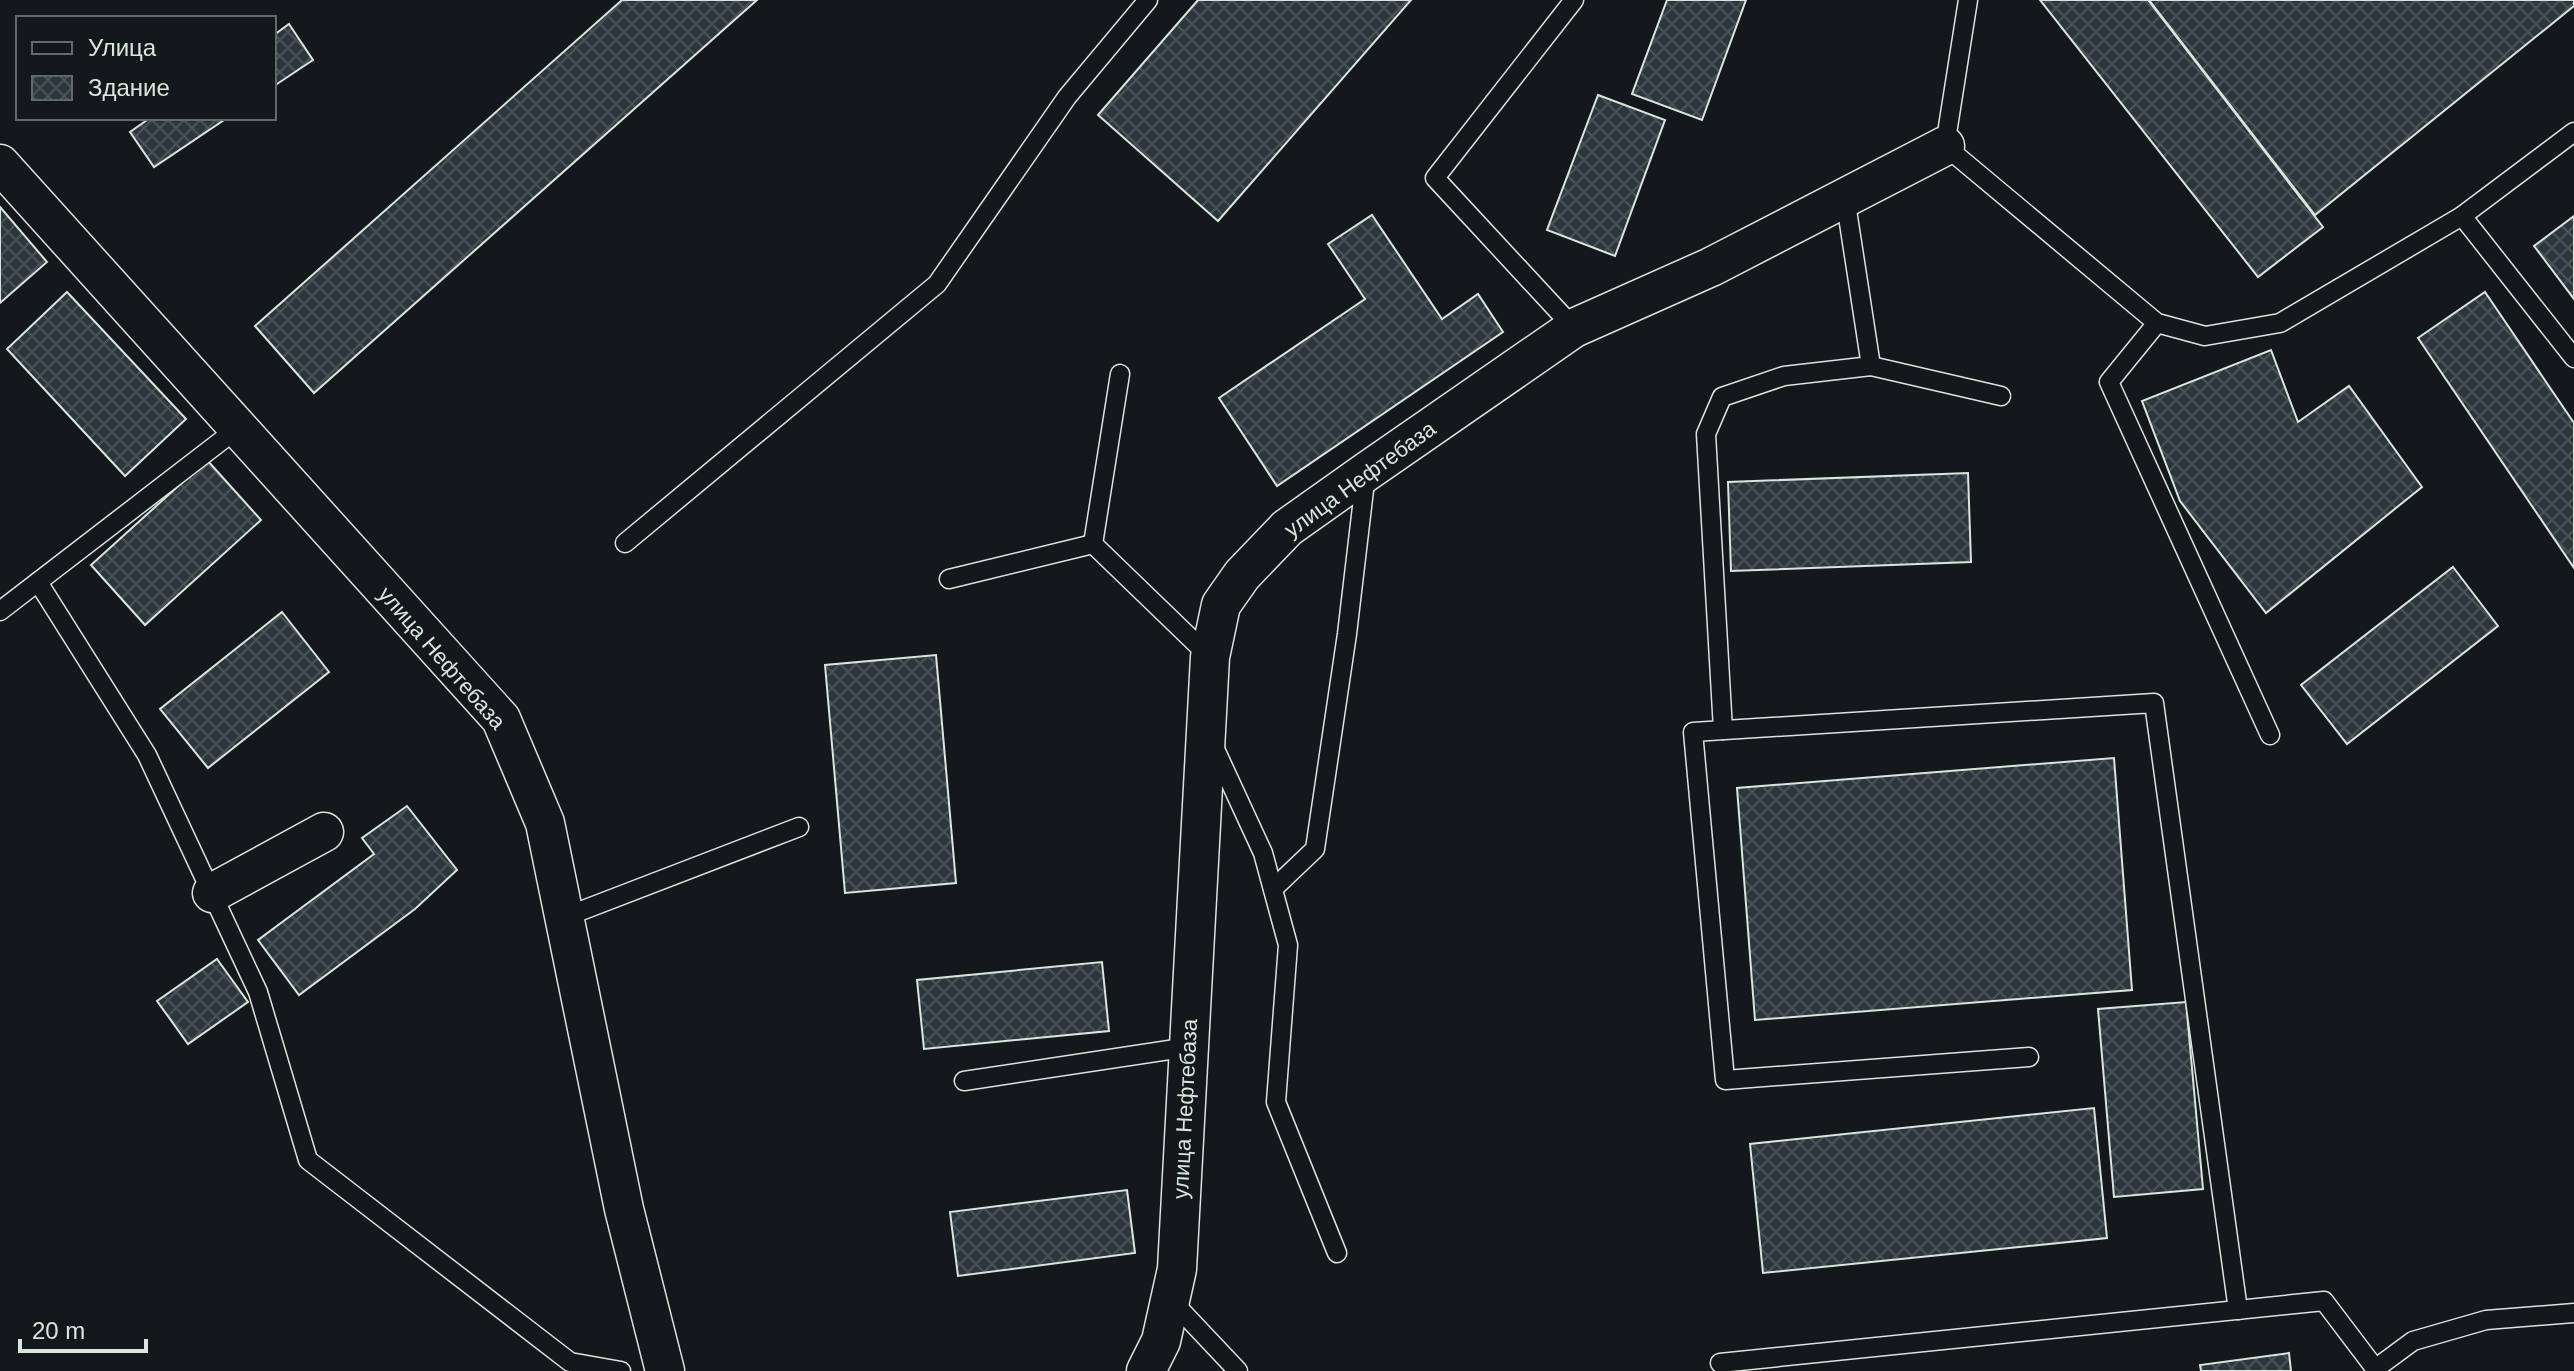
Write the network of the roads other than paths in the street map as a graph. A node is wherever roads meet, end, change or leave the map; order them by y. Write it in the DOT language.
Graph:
graph roads {
  1 [pos="1148,0"];
  2 [pos="1574,0"];
  3 [pos="1968,0"];
  4 [pos="2574,132"];
  5 [pos="1945,146"];
  6 [pos="0,164"];
  7 [pos="1845,197"];
  8 [pos="2462,216"];
  9 [pos="2157,323"];
  10 [pos="1574,328"];
  11 [pos="2574,358"];
  12 [pos="1871,366"];
  13 [pos="1120,374"];
  14 [pos="2001,396"];
  15 [pos="238,428"];
  16 [pos="1366,472"];
  17 [pos="625,543"];
  18 [pos="1093,544"];
  19 [pos="949,579"];
  20 [pos="38,582"];
  21 [pos="0,611"];
  22 [pos="1210,657"];
  23 [pos="1206,730"];
  24 [pos="1723,730"];
  25 [pos="2270,735"];
  26 [pos="799,827"];
  27 [pos="324,832"];
  28 [pos="1273,889"];
  29 [pos="212,893"];
  30 [pos="565,917"];
  31 [pos="1189,1047"];
  32 [pos="2029,1057"];
  33 [pos="964,1081"];
  34 [pos="1337,1253"];
  35 [pos="1170,1299"];
  36 [pos="2238,1310"];
  37 [pos="2574,1313"];
  38 [pos="1720,1363"];
  39 [pos="2376,1370"];
  40 [pos="621,1371"];
  41 [pos="665,1371"];
  42 [pos="1146,1371"];
  43 [pos="1238,1371"];
  1 -- 17 [label="lane"];
  2 -- 10 [label="lane"];
  3 -- 5 [label="lane"];
  4 -- 8 [label="lane"];
  5 -- 7 [label="street, улица Нефтебаза"];
  5 -- 9 [label="lane"];
  6 -- 15 [label="street, улица Нефтебаза"];
  7 -- 10 [label="street, улица Нефтебаза"];
  7 -- 12 [label="lane"];
  8 -- 9 [label="lane"];
  8 -- 11 [label="lane"];
  9 -- 25 [label="lane"];
  10 -- 16 [label="street, улица Нефтебаза"];
  12 -- 14 [label="lane"];
  12 -- 24 [label="lane"];
  13 -- 18 [label="lane"];
  15 -- 20 [label="lane"];
  15 -- 30 [label="street, улица Нефтебаза"];
  16 -- 22 [label="street, улица Нефтебаза"];
  16 -- 28 [label="lane"];
  18 -- 19 [label="lane"];
  18 -- 22 [label="lane"];
  20 -- 21 [label="lane"];
  20 -- 29 [label="lane"];
  22 -- 23 [label="street, улица Нефтебаза"];
  23 -- 28 [label="lane"];
  23 -- 31 [label="street, улица Нефтебаза"];
  24 -- 32 [label="lane"];
  24 -- 36 [label="lane"];
  26 -- 30 [label="lane"];
  27 -- 29 [label="street"];
  28 -- 34 [label="lane"];
  29 -- 40 [label="lane"];
  30 -- 41 [label="street, улица Нефтебаза"];
  31 -- 33 [label="lane"];
  31 -- 35 [label="street, улица Нефтебаза"];
  35 -- 42 [label="street, улица Нефтебаза"];
  35 -- 43 [label="lane"];
  36 -- 38 [label="lane"];
  36 -- 39 [label="lane"];
  37 -- 39 [label="lane"];
}
